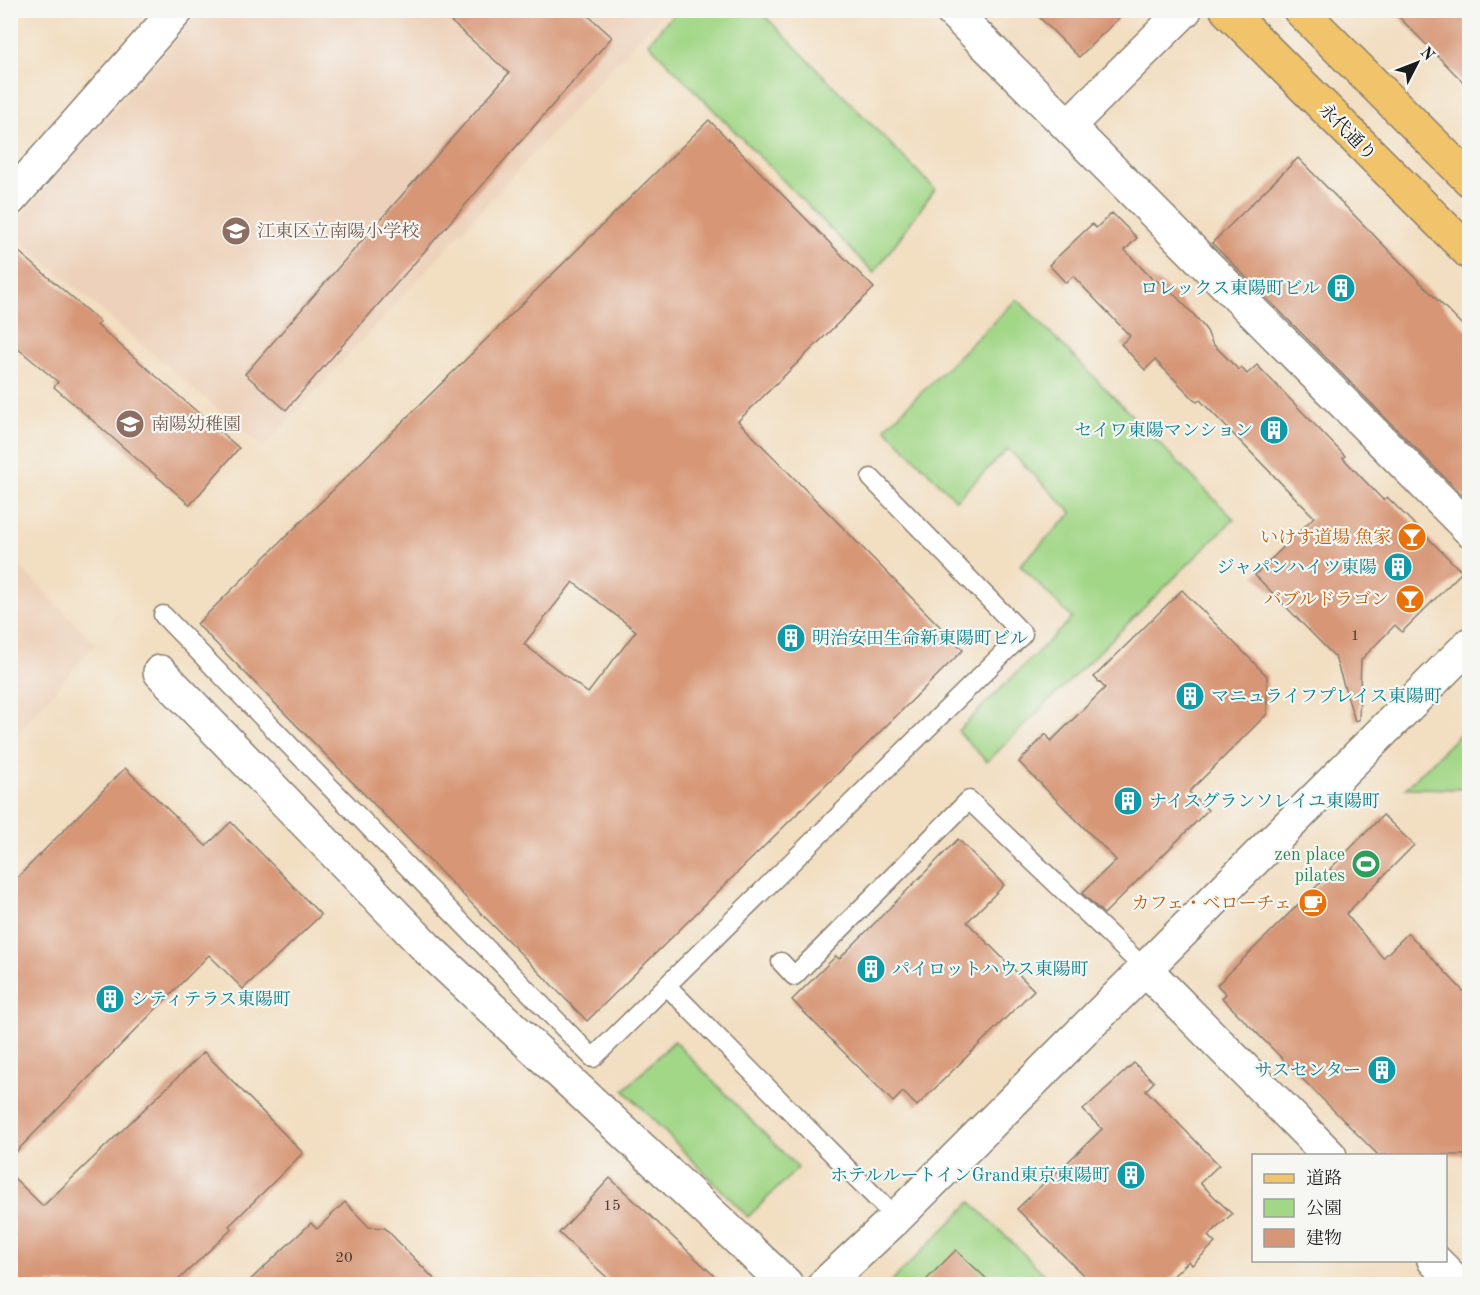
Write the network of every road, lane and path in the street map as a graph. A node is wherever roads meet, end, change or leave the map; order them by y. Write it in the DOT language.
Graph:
graph roads {
  1 [pos="177,10"];
  2 [pos="951,10"];
  3 [pos="1185,10"];
  4 [pos="1227,10"];
  5 [pos="1300,10"];
  6 [pos="1068,126"];
  7 [pos="1470,180"];
  8 [pos="10,199"];
  9 [pos="1470,253"];
  10 [pos="871,478"];
  11 [pos="1470,530"];
  12 [pos="163,615"];
  13 [pos="1470,644"];
  14 [pos="160,672"];
  15 [pos="781,962"];
  16 [pos="1145,969"];
  17 [pos="666,986"];
  18 [pos="1329,1154"];
  19 [pos="896,1218"];
  20 [pos="1436,1262"];
  21 [pos="786,1284"];
  22 [pos="825,1284"];
  23 [pos="1458,1284"];
  1 -- 8 [label="street"];
  2 -- 6 [label="street"];
  3 -- 6 [label="street"];
  4 -- 9 [label="main road, 永代通り"];
  5 -- 7 [label="main road"];
  6 -- 11 [label="street"];
  10 -- 17 [label="lane"];
  12 -- 17 [label="lane"];
  13 -- 16 [label="street"];
  14 -- 21 [label="street"];
  15 -- 16 [label="lane"];
  16 -- 18 [label="street"];
  16 -- 19 [label="street"];
  17 -- 19 [label="lane"];
  19 -- 22 [label="street"];
  20 -- 23 [label="street"];
}
